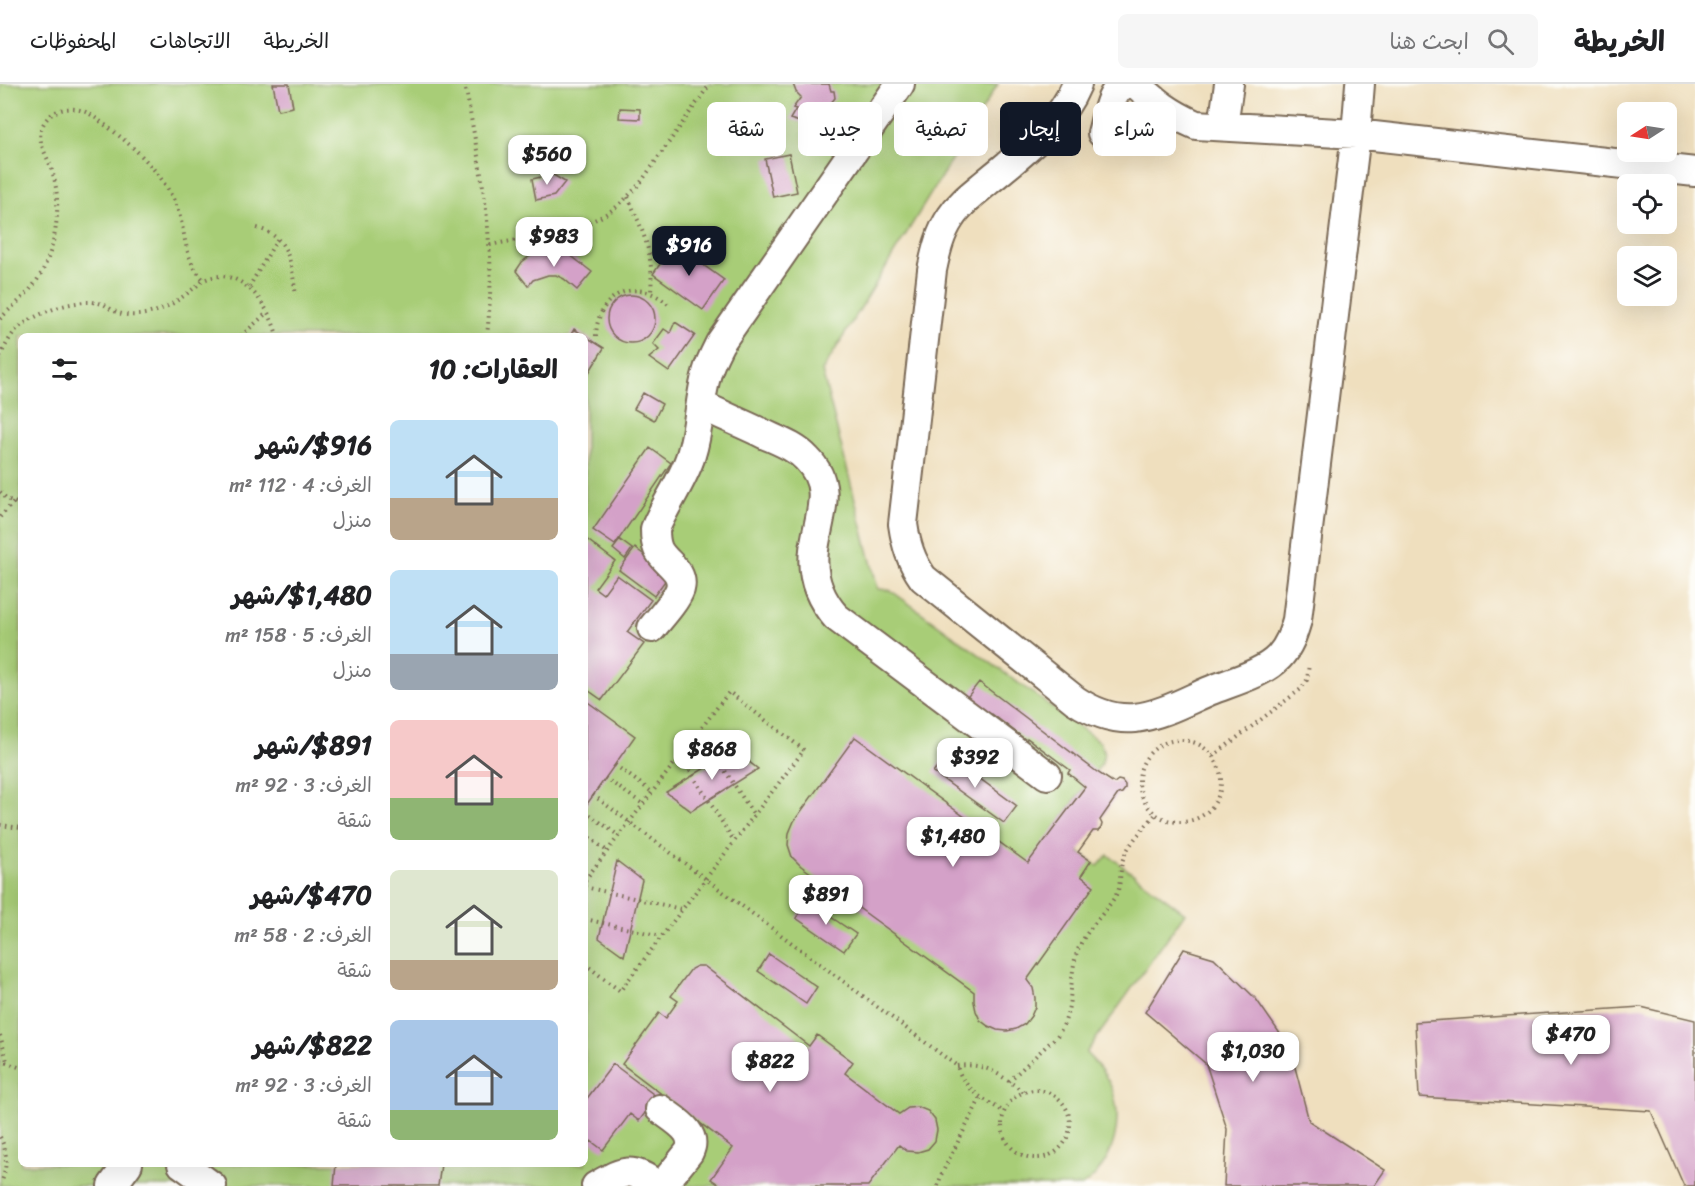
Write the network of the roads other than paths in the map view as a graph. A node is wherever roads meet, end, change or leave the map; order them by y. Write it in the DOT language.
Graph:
graph roads {
  1 [pos="900,84"];
  2 [pos="1077,84"];
  3 [pos="1126,84"];
  4 [pos="1136,84"];
  5 [pos="1229,84"];
  6 [pos="1360,84"];
  7 [pos="1111,102"];
  8 [pos="1223,126"];
  9 [pos="1356,134"];
  10 [pos="1695,172"];
  11 [pos="701,405"];
  12 [pos="652,628"];
  13 [pos="1047,775"];
  14 [pos="660,1109"];
  15 [pos="126,1167"];
  16 [pos="186,1167"];
  17 [pos="112,1186"];
  18 [pos="212,1186"];
  19 [pos="596,1186"];
  20 [pos="660,1186"];
  1 -- 11 [label="lane"];
  2 -- 9 [label="lane"];
  3 -- 7 [label="lane"];
  4 -- 8 [label="lane"];
  5 -- 8 [label="lane"];
  6 -- 9 [label="lane"];
  8 -- 9 [label="lane"];
  9 -- 10 [label="lane"];
  11 -- 12 [label="lane"];
  11 -- 13 [label="lane"];
  14 -- 20 [label="lane"];
  15 -- 17 [label="lane"];
  16 -- 18 [label="lane"];
  19 -- 20 [label="lane"];
}
